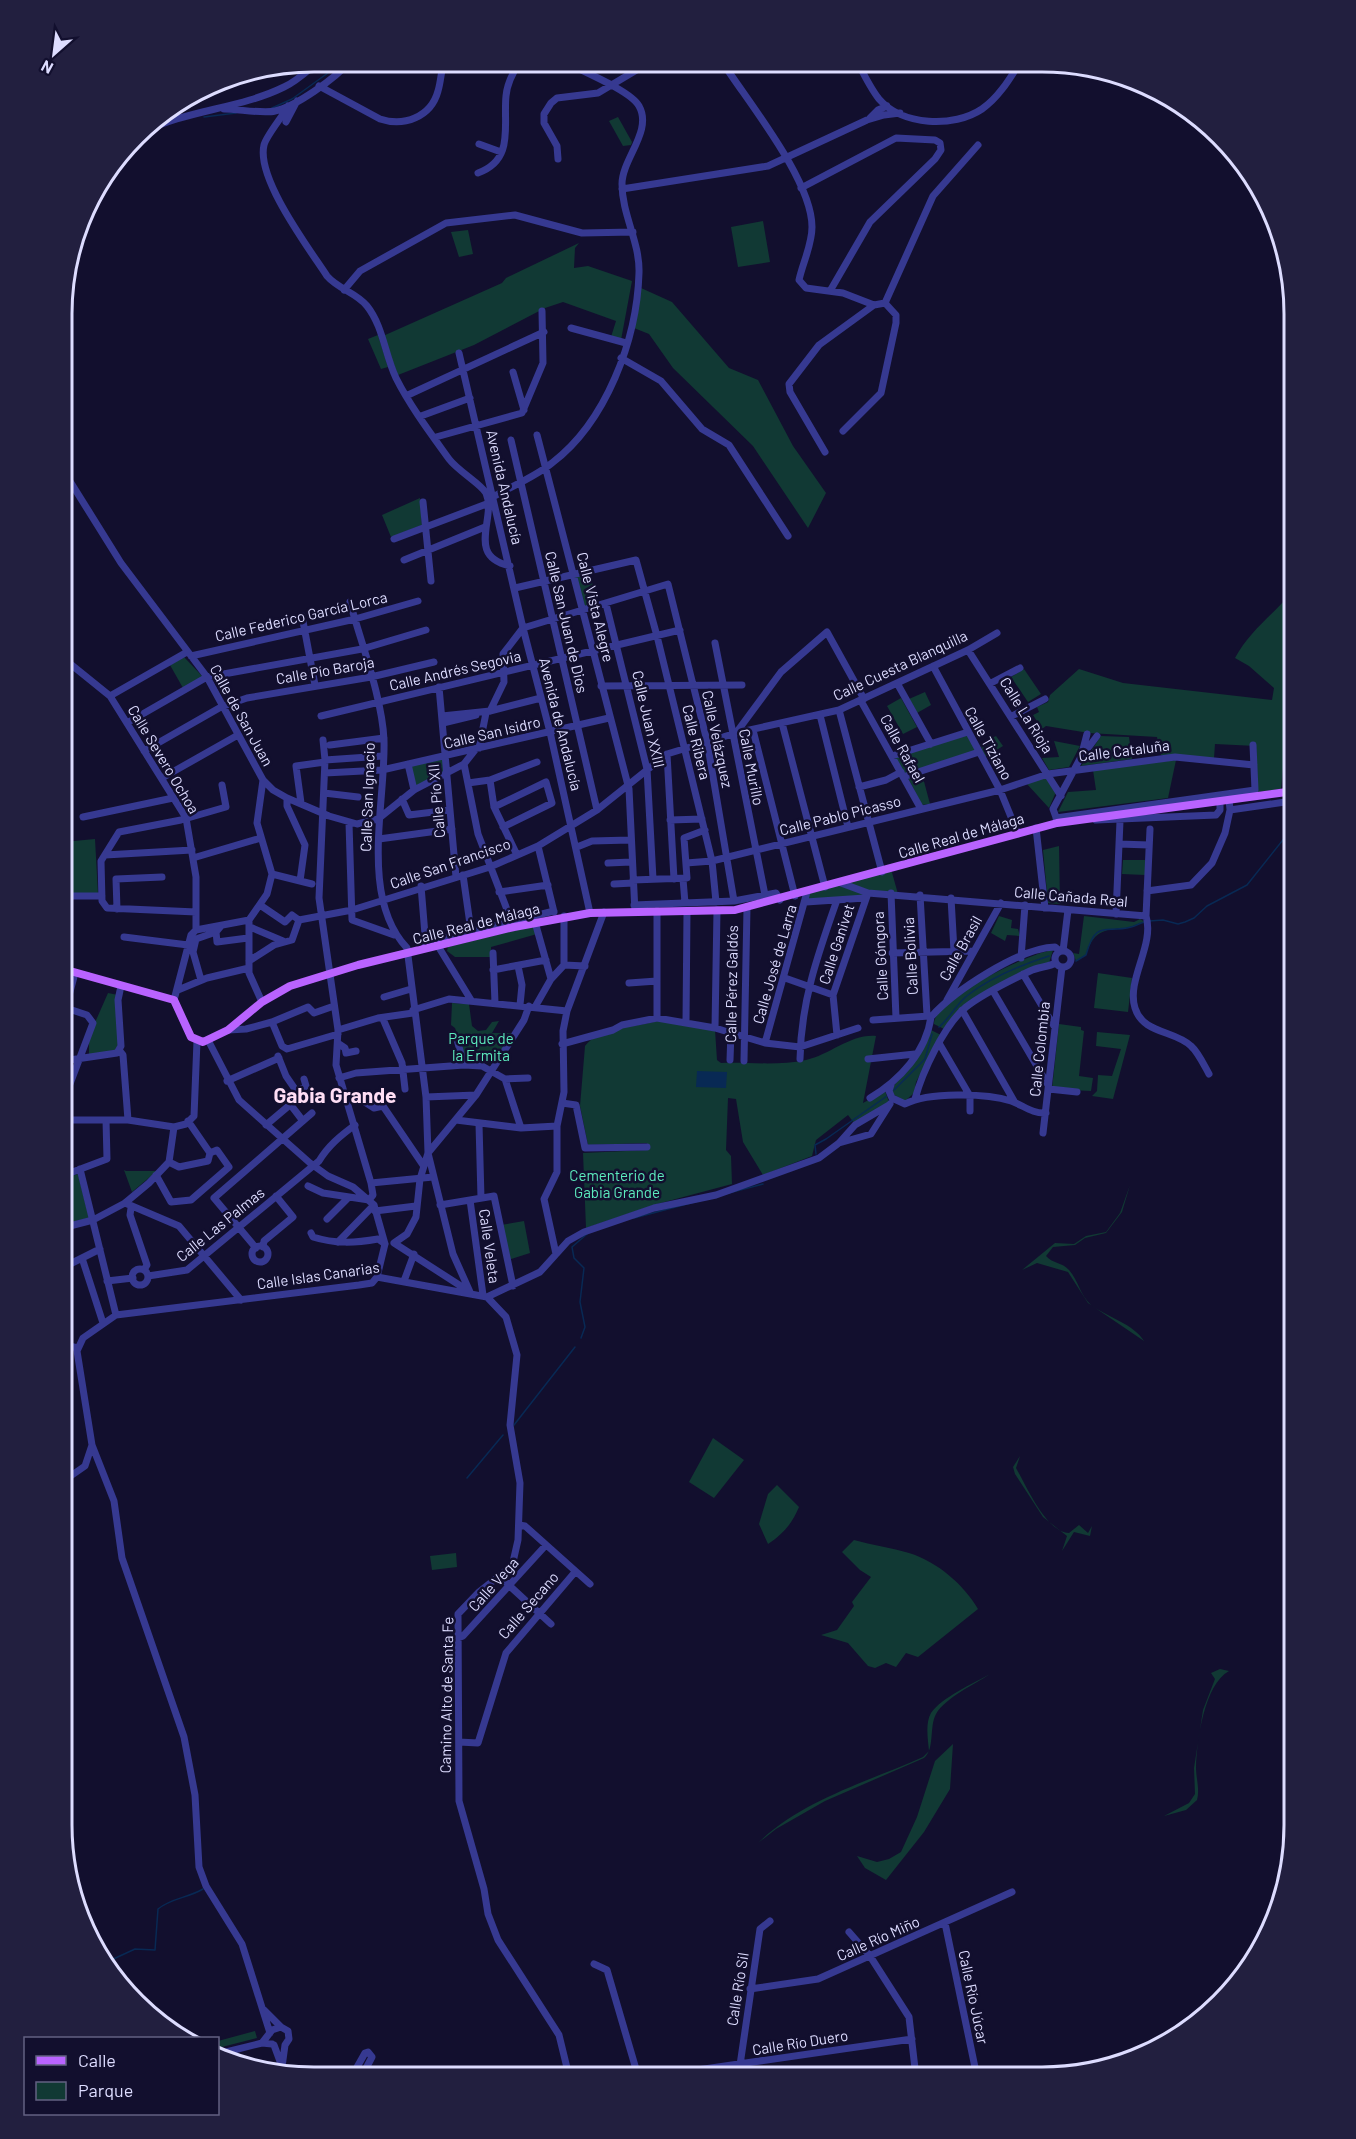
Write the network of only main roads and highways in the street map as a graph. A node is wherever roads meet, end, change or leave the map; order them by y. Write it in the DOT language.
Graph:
graph roads {
  1 [pos="1284,791"];
  2 [pos="72,972"];
  1 -- 2 [label="main road, Calle Real de Málaga"];
}
